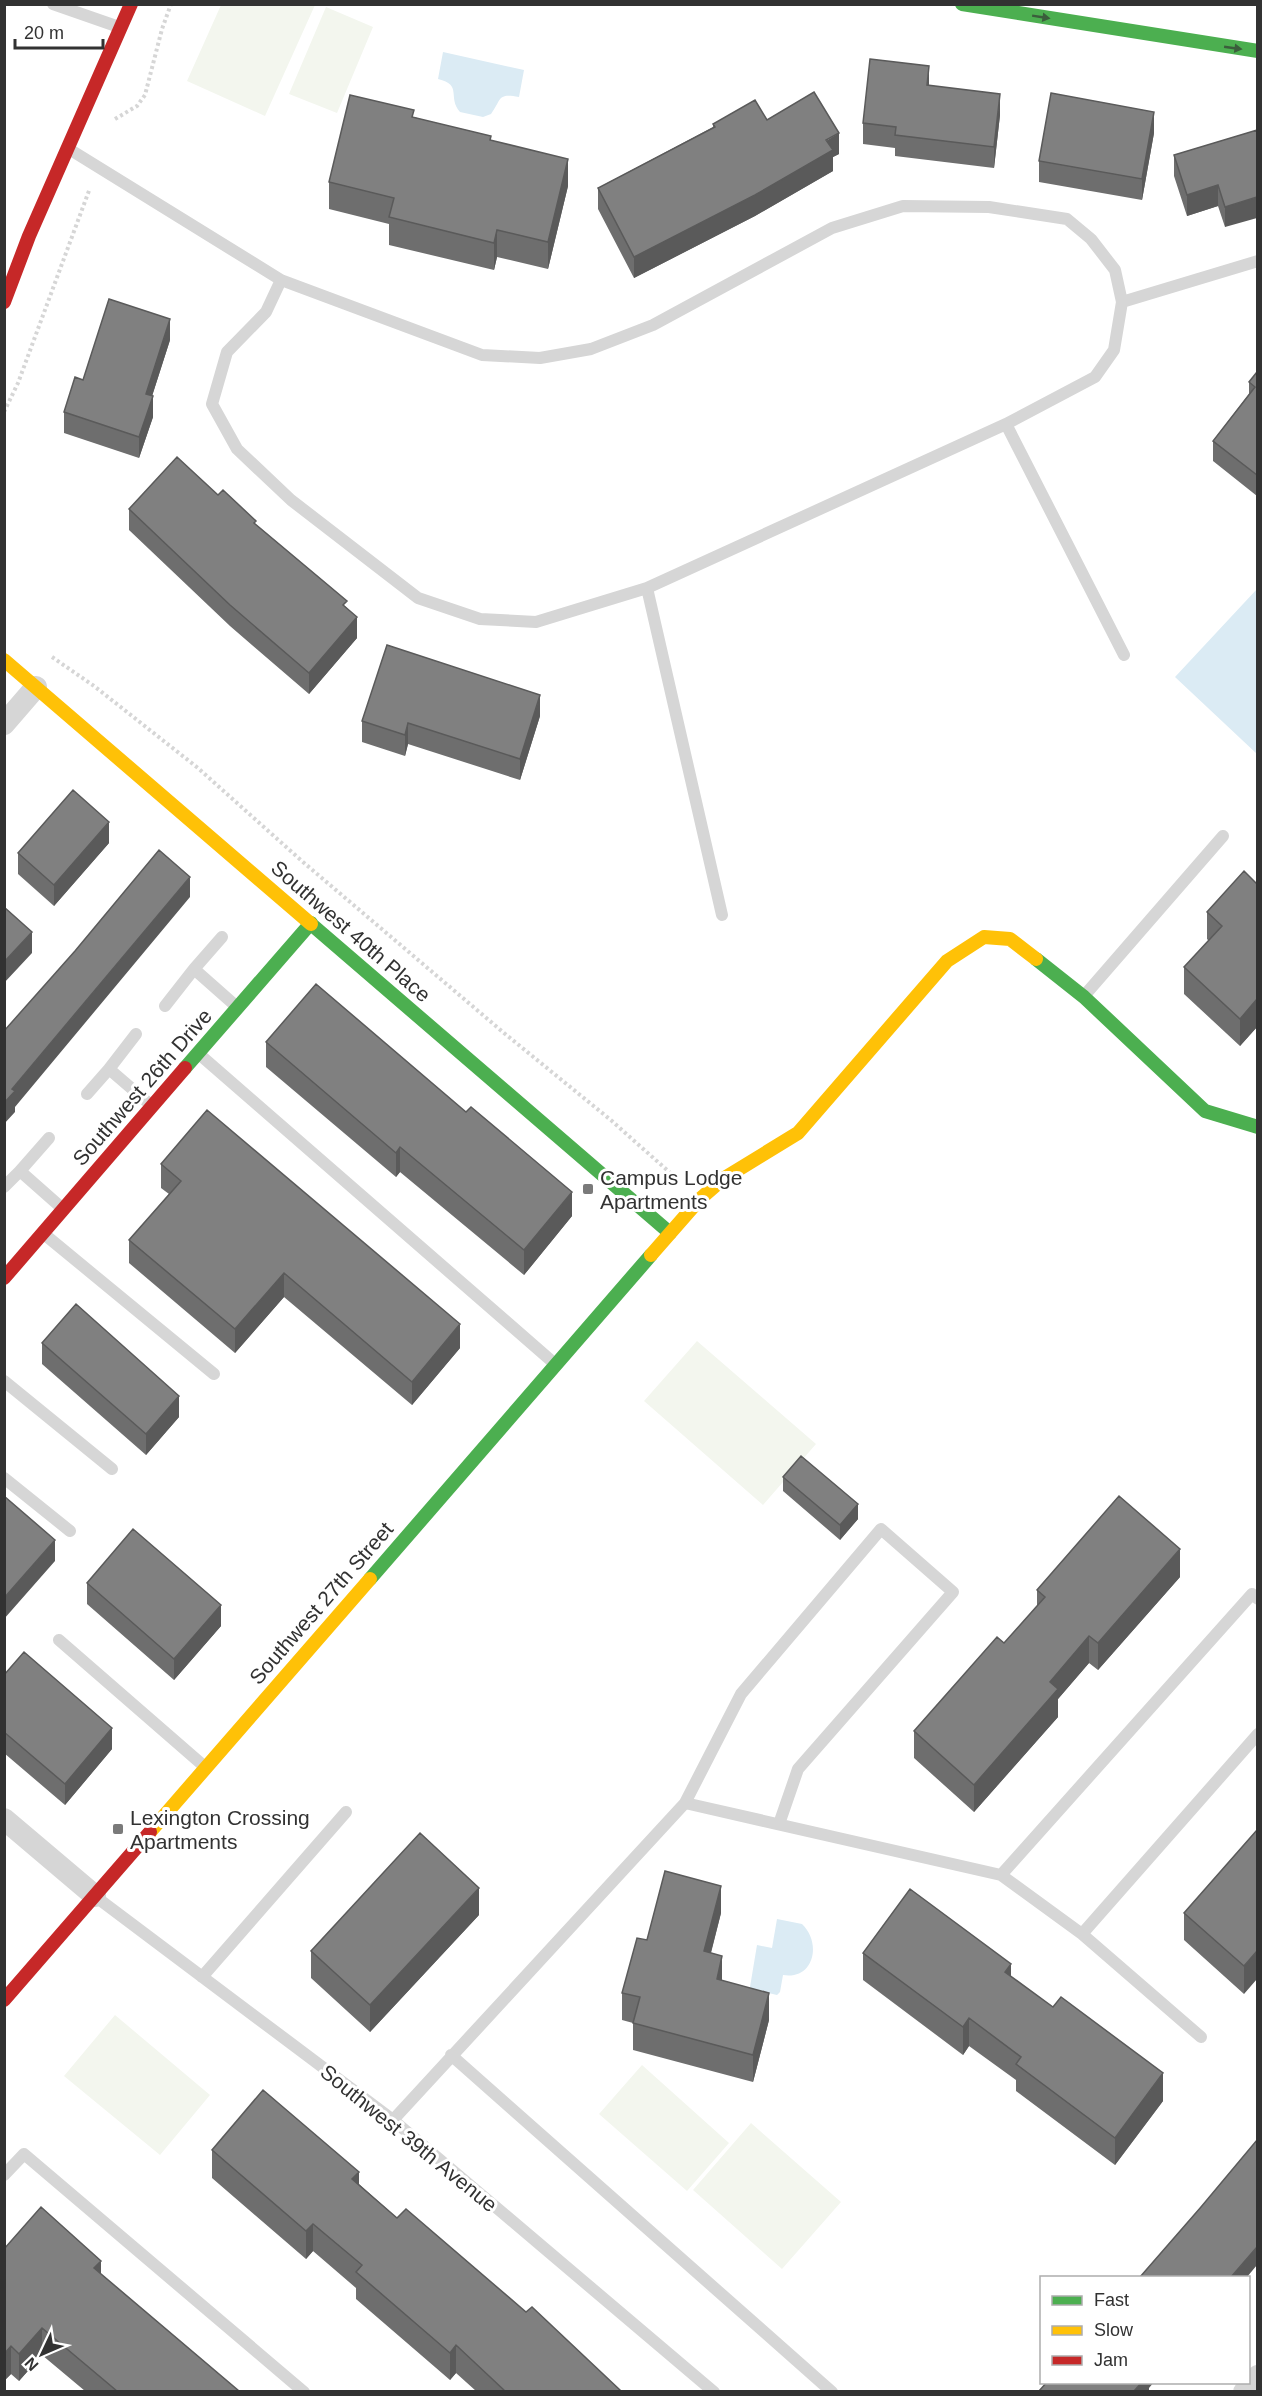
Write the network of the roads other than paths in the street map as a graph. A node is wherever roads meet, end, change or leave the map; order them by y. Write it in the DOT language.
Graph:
graph roads {
  1 [pos="52,4"];
  2 [pos="131,4"];
  3 [pos="962,4"];
  4 [pos="120,28"];
  5 [pos="1257,51"];
  6 [pos="67,148"];
  7 [pos="1257,261"];
  8 [pos="281,280"];
  9 [pos="4,302"];
  10 [pos="1122,302"];
  11 [pos="1006,424"];
  12 [pos="647,588"];
  13 [pos="1124,655"];
  14 [pos="4,660"];
  15 [pos="36,687"];
  16 [pos="4,724"];
  17 [pos="1222,836"];
  18 [pos="722,915"];
  19 [pos="311,923"];
  20 [pos="222,937"];
  21 [pos="194,969"];
  22 [pos="1084,997"];
  23 [pos="165,1006"];
  24 [pos="238,1007"];
  25 [pos="136,1034"];
  26 [pos="198,1054"];
  27 [pos="109,1069"];
  28 [pos="87,1094"];
  29 [pos="153,1107"];
  30 [pos="1257,1127"];
  31 [pos="50,1138"];
  32 [pos="20,1171"];
  33 [pos="4,1187"];
  34 [pos="64,1210"];
  35 [pos="43,1233"];
  36 [pos="670,1233"];
  37 [pos="4,1278"];
  38 [pos="556,1365"];
  39 [pos="214,1374"];
  40 [pos="4,1381"];
  41 [pos="112,1469"];
  42 [pos="4,1478"];
  43 [pos="70,1531"];
  44 [pos="1257,1599"];
  45 [pos="59,1640"];
  46 [pos="1257,1734"];
  47 [pos="206,1768"];
  48 [pos="686,1803"];
  49 [pos="346,1812"];
  50 [pos="4,1819"];
  51 [pos="778,1824"];
  52 [pos="1001,1875"];
  53 [pos="95,1896"];
  54 [pos="1082,1934"];
  55 [pos="202,1977"];
  56 [pos="4,2000"];
  57 [pos="1201,2037"];
  58 [pos="451,2055"];
  59 [pos="393,2120"];
  60 [pos="4,2175"];
  61 [pos="1257,2376"];
  62 [pos="304,2391"];
  63 [pos="714,2391"];
  64 [pos="832,2391"];
  65 [pos="1244,2391"];
  1 -- 4 [label="lane"];
  2 -- 4 [label="main road"];
  3 -- 5 [label="main road, one-way"];
  4 -- 6 [label="main road"];
  6 -- 8 [label="lane"];
  6 -- 9 [label="main road"];
  7 -- 10 [label="lane"];
  8 -- 10 [label="lane"];
  8 -- 12 [label="lane"];
  10 -- 11 [label="lane"];
  11 -- 12 [label="lane"];
  11 -- 13 [label="lane"];
  12 -- 18 [label="lane"];
  14 -- 15 [label="main road, Southwest 40th Place"];
  15 -- 16 [label="street"];
  15 -- 19 [label="main road, Southwest 40th Place"];
  17 -- 22 [label="lane"];
  19 -- 24 [label="main road, Southwest 26th Drive"];
  19 -- 36 [label="main road, Southwest 40th Place"];
  20 -- 21 [label="lane"];
  21 -- 23 [label="lane"];
  21 -- 24 [label="lane"];
  22 -- 30 [label="main road, Southwest 27th Street"];
  22 -- 36 [label="main road, Southwest 27th Street"];
  24 -- 26 [label="main road, Southwest 26th Drive"];
  25 -- 27 [label="lane"];
  26 -- 29 [label="main road, Southwest 26th Drive"];
  26 -- 38 [label="lane"];
  27 -- 28 [label="lane"];
  27 -- 29 [label="lane"];
  29 -- 34 [label="main road, Southwest 26th Drive"];
  31 -- 32 [label="lane"];
  32 -- 33 [label="lane"];
  32 -- 34 [label="lane"];
  34 -- 35 [label="main road, Southwest 26th Drive"];
  35 -- 37 [label="main road, Southwest 26th Drive"];
  35 -- 39 [label="lane"];
  36 -- 38 [label="main road, Southwest 27th Street"];
  38 -- 47 [label="main road, Southwest 27th Street"];
  40 -- 41 [label="lane"];
  42 -- 43 [label="lane"];
  44 -- 52 [label="lane"];
  45 -- 47 [label="lane"];
  46 -- 54 [label="lane"];
  47 -- 53 [label="main road, Southwest 27th Street"];
  48 -- 51 [label="lane"];
  48 -- 51 [label="lane"];
  48 -- 58 [label="lane"];
  49 -- 55 [label="lane"];
  50 -- 53 [label="street"];
  51 -- 52 [label="lane"];
  52 -- 54 [label="lane"];
  53 -- 55 [label="lane, Southwest 39th Avenue"];
  53 -- 56 [label="main road, Southwest 27th Street"];
  54 -- 57 [label="lane"];
  55 -- 59 [label="lane, Southwest 39th Avenue"];
  58 -- 59 [label="lane"];
  58 -- 64 [label="lane"];
  59 -- 63 [label="lane, Southwest 39th Avenue"];
  60 -- 62 [label="lane"];
  61 -- 65 [label="street"];
}
